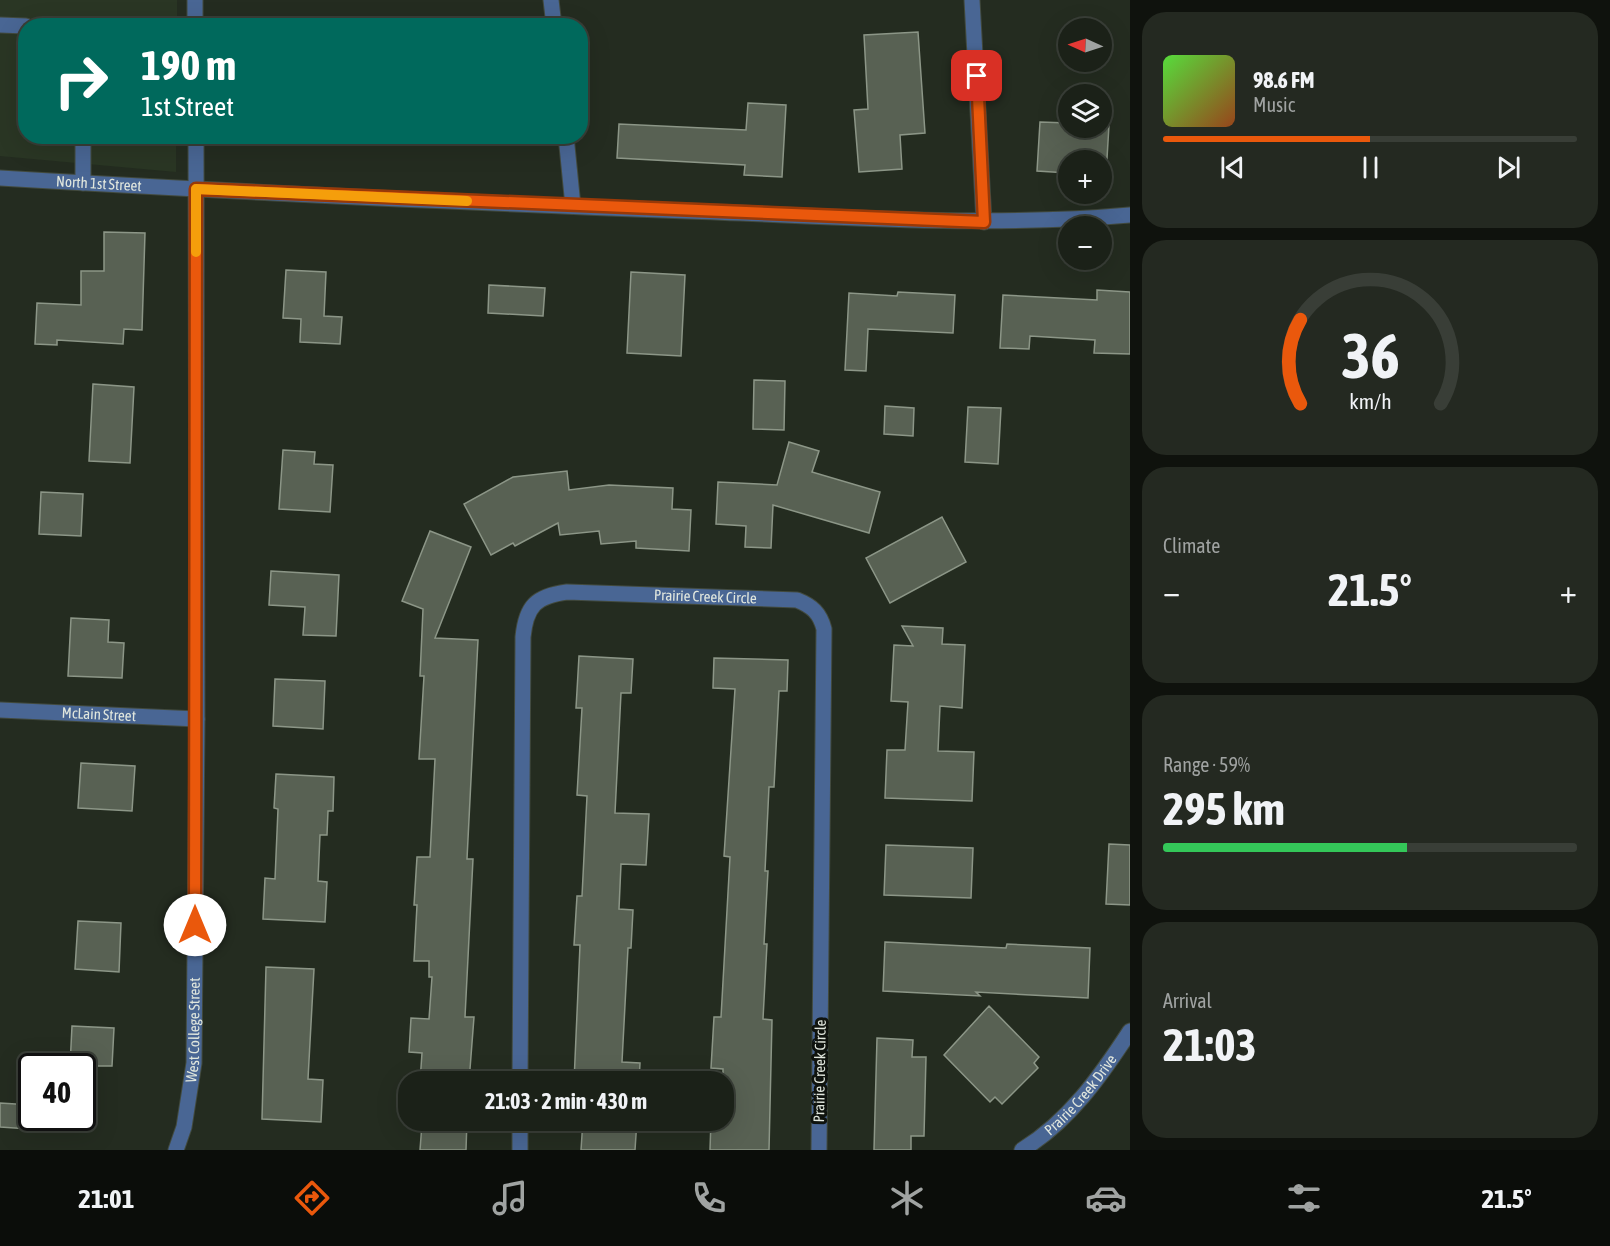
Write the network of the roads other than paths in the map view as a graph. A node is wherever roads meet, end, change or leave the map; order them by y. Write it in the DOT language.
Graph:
graph roads {
  1 [pos="195,0"];
  2 [pos="552,0"];
  3 [pos="972,0"];
  4 [pos="195,18"];
  5 [pos="553,18"];
  6 [pos="0,25"];
  7 [pos="18,26"];
  8 [pos="83,144"];
  9 [pos="196,144"];
  10 [pos="567,144"];
  11 [pos="0,178"];
  12 [pos="83,183"];
  13 [pos="196,189"];
  14 [pos="573,206"];
  15 [pos="1130,215"];
  16 [pos="984,222"];
  17 [pos="0,710"];
  18 [pos="197,719"];
  19 [pos="1130,1031"];
  20 [pos="520,1071"];
  21 [pos="520,1131"];
  22 [pos="176,1150"];
  23 [pos="520,1150"];
  24 [pos="819,1150"];
  25 [pos="1022,1150"];
  1 -- 4 [label="street"];
  2 -- 5 [label="street"];
  3 -- 16 [label="street"];
  6 -- 7 [label="street"];
  8 -- 12 [label="street"];
  9 -- 13 [label="street, West College Street"];
  10 -- 14 [label="street"];
  11 -- 12 [label="street, North 1st Street"];
  12 -- 13 [label="street, North 1st Street"];
  13 -- 14 [label="street, North 1st Street"];
  13 -- 18 [label="street, West College Street"];
  14 -- 16 [label="street, North 1st Street"];
  15 -- 16 [label="street, North 1st Street"];
  17 -- 18 [label="street, McLain Street"];
  18 -- 22 [label="street, West College Street"];
  19 -- 25 [label="street, Prairie Creek Drive"];
  20 -- 24 [label="street, Prairie Creek Circle"];
  21 -- 23 [label="street"];
}
